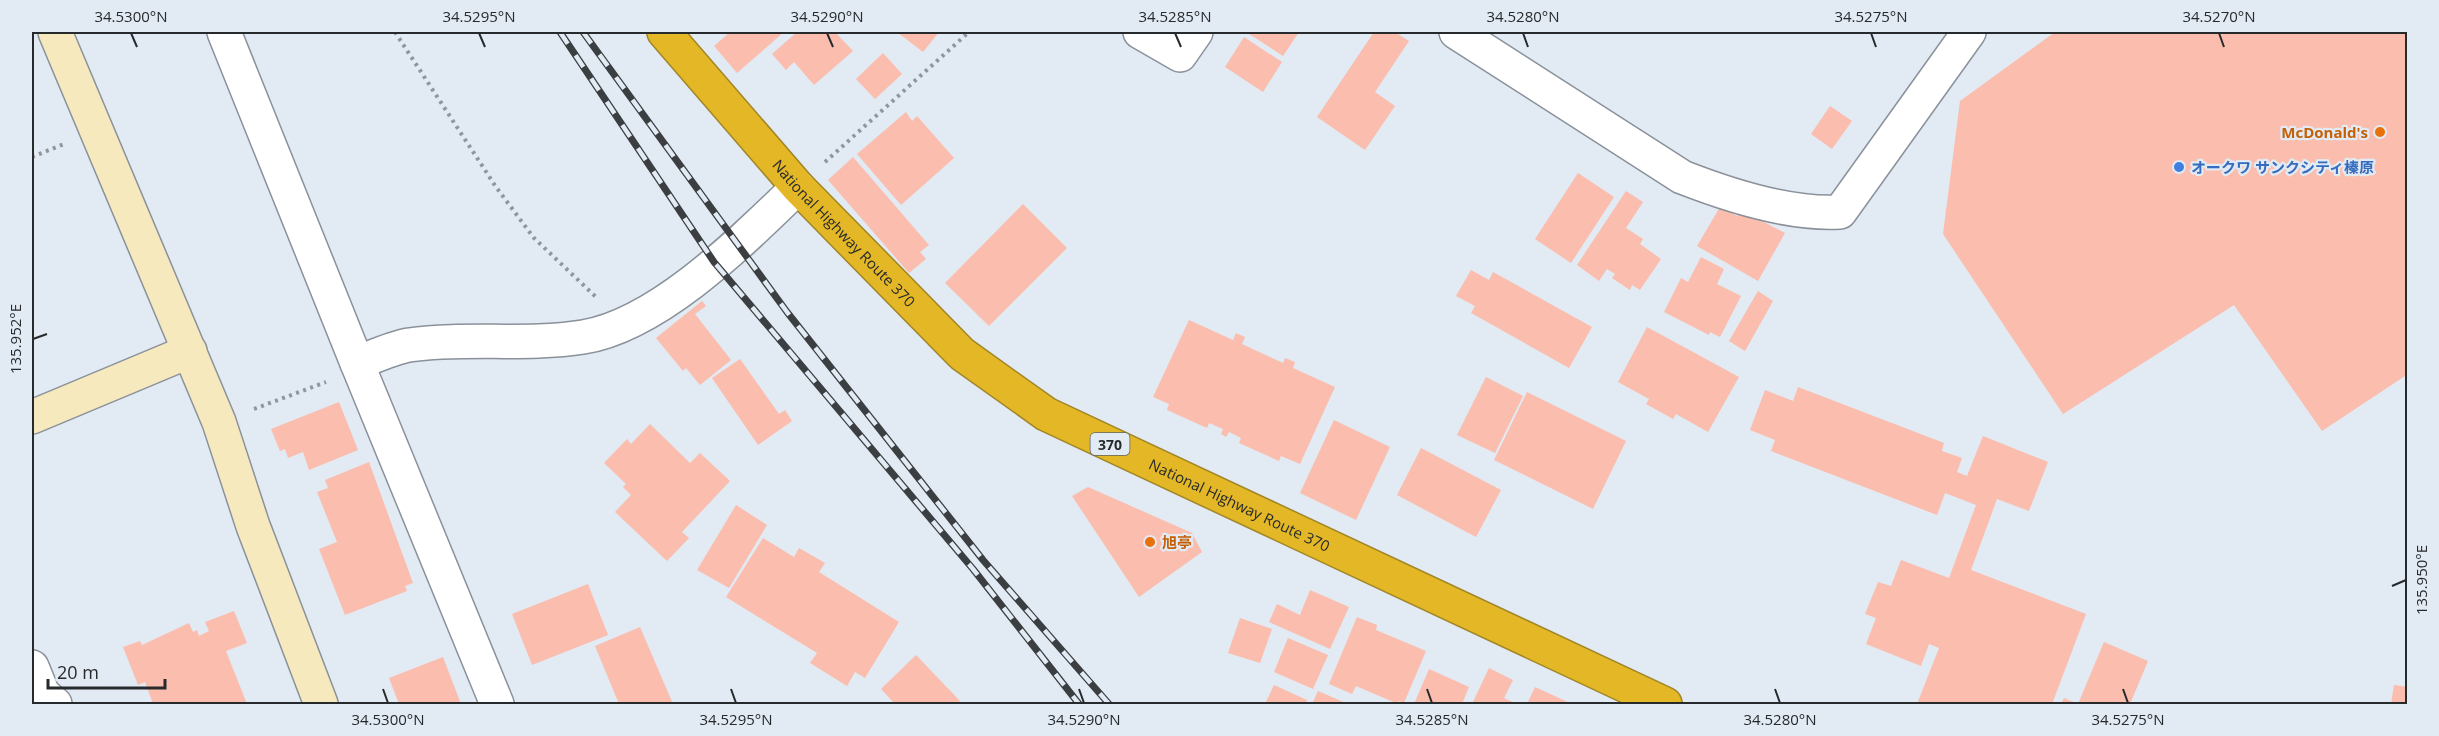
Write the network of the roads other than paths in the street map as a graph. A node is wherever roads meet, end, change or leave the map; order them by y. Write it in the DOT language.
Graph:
graph roads {
  1 [pos="55,32"];
  2 [pos="224,32"];
  3 [pos="664,32"];
  4 [pos="1140,32"];
  5 [pos="1196,32"];
  6 [pos="1456,32"];
  7 [pos="1970,32"];
  8 [pos="798,187"];
  9 [pos="190,351"];
  10 [pos="357,363"];
  11 [pos="32,417"];
  12 [pos="32,667"];
  13 [pos="55,705"];
  14 [pos="321,705"];
  15 [pos="497,705"];
  16 [pos="1665,705"];
  1 -- 9 [label="street"];
  2 -- 10 [label="street"];
  3 -- 8 [label="highway, National Highway Route 370 / 370"];
  4 -- 5 [label="street"];
  6 -- 7 [label="street"];
  8 -- 10 [label="street"];
  8 -- 16 [label="highway, National Highway Route 370 / 370"];
  9 -- 11 [label="street"];
  9 -- 14 [label="street"];
  10 -- 15 [label="street"];
  12 -- 13 [label="street"];
}
